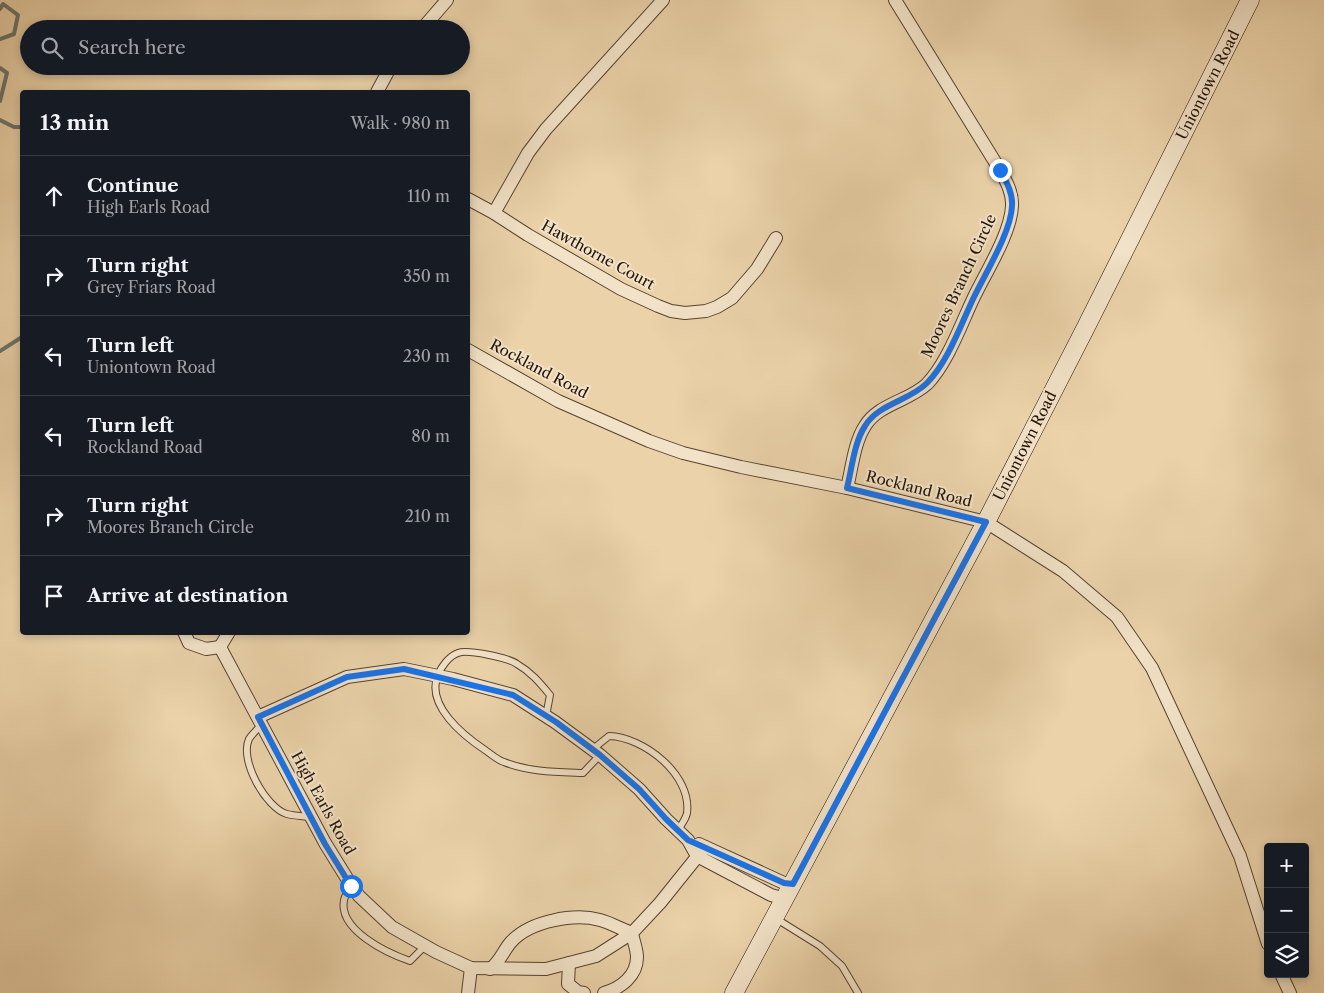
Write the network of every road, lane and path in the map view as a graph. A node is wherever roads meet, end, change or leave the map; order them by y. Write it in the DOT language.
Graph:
graph roads {
  1 [pos="447,0"];
  2 [pos="663,0"];
  3 [pos="896,0"];
  4 [pos="1250,0"];
  5 [pos="430,20"];
  6 [pos="386,75"];
  7 [pos="378,90"];
  8 [pos="470,200"];
  9 [pos="494,213"];
  10 [pos="776,238"];
  11 [pos="470,351"];
  12 [pos="847,488"];
  13 [pos="986,522"];
  14 [pos="185,635"];
  15 [pos="227,635"];
  16 [pos="220,647"];
  17 [pos="437,676"];
  18 [pos="546,716"];
  19 [pos="260,720"];
  20 [pos="596,752"];
  21 [pos="310,817"];
  22 [pos="678,830"];
  23 [pos="701,851"];
  24 [pos="351,886"];
  25 [pos="789,892"];
  26 [pos="775,918"];
  27 [pos="632,932"];
  28 [pos="1264,933"];
  29 [pos="424,946"];
  30 [pos="569,963"];
  31 [pos="471,968"];
  32 [pos="490,969"];
  33 [pos="1283,978"];
  34 [pos="468,993"];
  35 [pos="584,993"];
  36 [pos="604,993"];
  37 [pos="734,993"];
  38 [pos="858,993"];
  39 [pos="1290,993"];
  1 -- 5 [label="street"];
  2 -- 9 [label="street"];
  3 -- 12 [label="street, Moores Branch Circle"];
  4 -- 13 [label="main road, Uniontown Road"];
  6 -- 7 [label="street"];
  8 -- 9 [label="street, Hawthorne Court"];
  9 -- 10 [label="street, Hawthorne Court"];
  11 -- 12 [label="street, Rockland Road"];
  12 -- 13 [label="street, Rockland Road"];
  13 -- 25 [label="main road, Uniontown Road"];
  13 -- 28 [label="street, Rockland Road"];
  14 -- 16 [label="street"];
  15 -- 16 [label="street"];
  16 -- 19 [label="street, High Earls Road"];
  17 -- 18 [label="street"];
  17 -- 18 [label="lane"];
  17 -- 19 [label="street"];
  17 -- 20 [label="lane"];
  18 -- 20 [label="street"];
  19 -- 21 [label="street, High Earls Road"];
  19 -- 21 [label="lane"];
  20 -- 22 [label="street"];
  20 -- 22 [label="lane"];
  21 -- 24 [label="street, High Earls Road"];
  22 -- 23 [label="street"];
  23 -- 25 [label="street"];
  23 -- 27 [label="street, High Earls Road"];
  24 -- 29 [label="street, High Earls Road"];
  24 -- 29 [label="lane"];
  25 -- 26 [label="main road, Uniontown Road"];
  26 -- 37 [label="main road, Uniontown Road"];
  26 -- 38 [label="lane"];
  27 -- 30 [label="street, High Earls Road"];
  27 -- 32 [label="street"];
  27 -- 36 [label="street"];
  29 -- 31 [label="street, High Earls Road"];
  30 -- 32 [label="street, High Earls Road"];
  30 -- 35 [label="street"];
  31 -- 32 [label="street, High Earls Road"];
  31 -- 34 [label="street"];
  33 -- 39 [label="street"];
}
